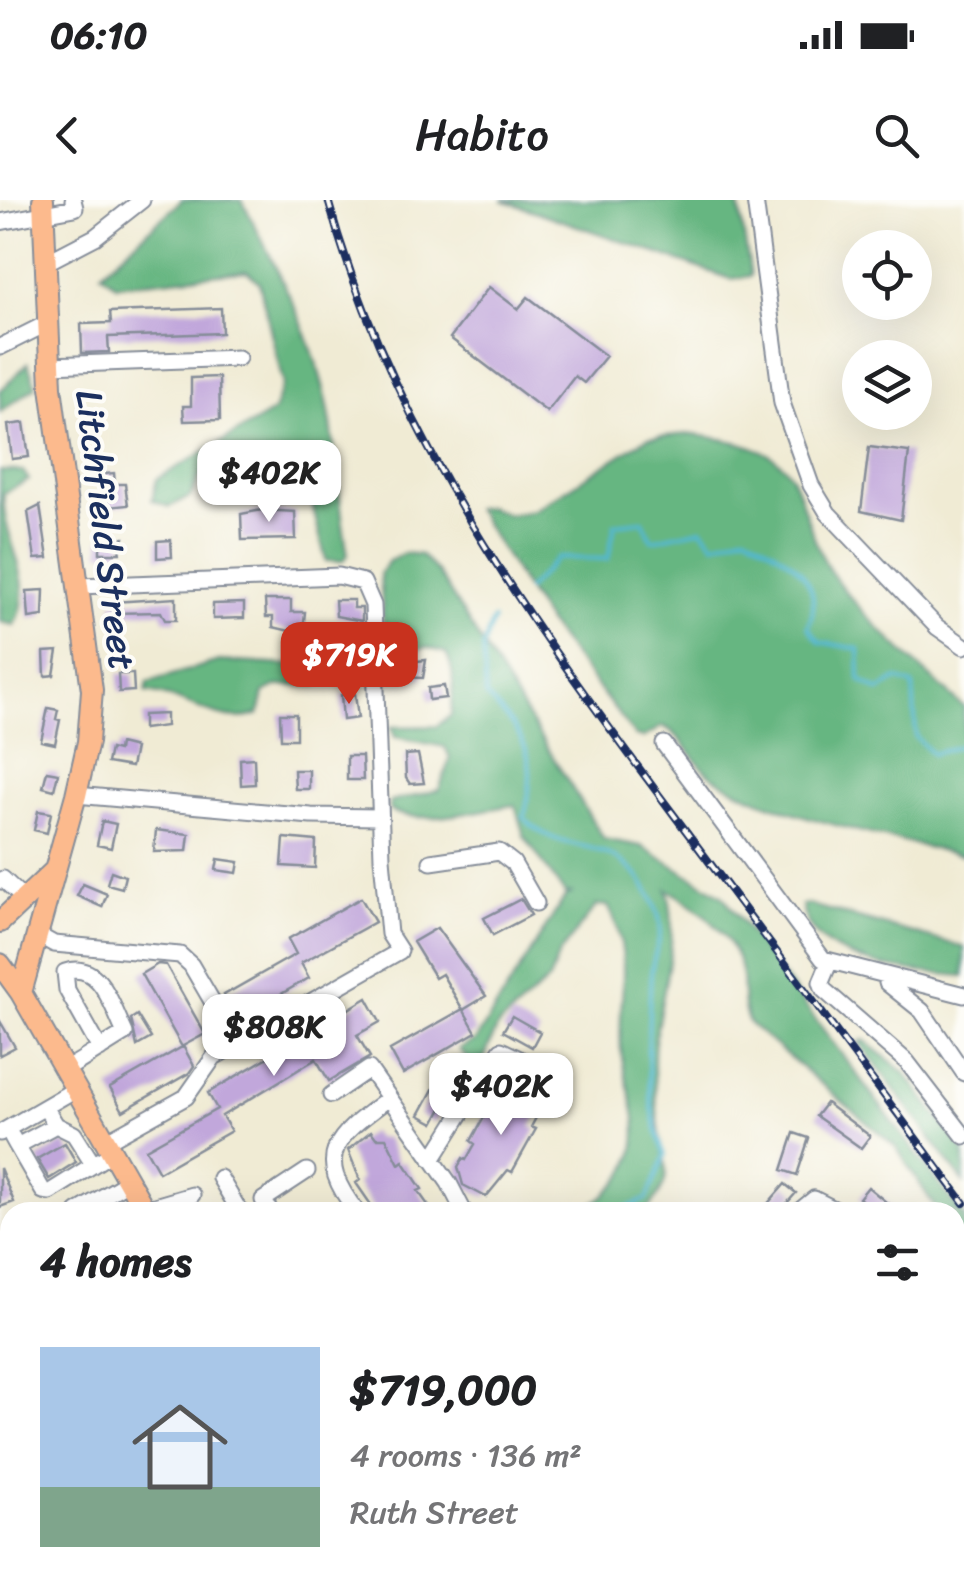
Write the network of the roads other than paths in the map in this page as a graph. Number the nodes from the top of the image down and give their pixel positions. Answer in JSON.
{"nodes":[{"id":1,"x":73,"y":200,"type":"edge"},
{"id":2,"x":142,"y":200,"type":"edge"},
{"id":3,"x":755,"y":200,"type":"edge"},
{"id":4,"x":43,"y":208,"type":"edge"},
{"id":5,"x":0,"y":222,"type":"edge"},
{"id":6,"x":45,"y":263,"type":"junction"},
{"id":7,"x":48,"y":323,"type":"junction"},
{"id":8,"x":0,"y":346,"type":"edge"},
{"id":9,"x":238,"y":358,"type":"dead end"},
{"id":10,"x":50,"y":365,"type":"junction"},
{"id":11,"x":79,"y":586,"type":"junction"},
{"id":12,"x":964,"y":646,"type":"edge"},
{"id":13,"x":664,"y":744,"type":"dead end"},
{"id":14,"x":76,"y":795,"type":"junction"},
{"id":15,"x":379,"y":817,"type":"junction"},
{"id":16,"x":431,"y":862,"type":"dead end"},
{"id":17,"x":57,"y":866,"type":"junction"},
{"id":18,"x":0,"y":881,"type":"edge"},
{"id":19,"x":26,"y":901,"type":"junction"},
{"id":20,"x":536,"y":903,"type":"dead end"},
{"id":21,"x":0,"y":922,"type":"edge"},
{"id":22,"x":36,"y":934,"type":"junction"},
{"id":23,"x":829,"y":963,"type":"junction"},
{"id":24,"x":0,"y":964,"type":"edge"},
{"id":25,"x":876,"y":975,"type":"junction"},
{"id":26,"x":0,"y":988,"type":"edge"},
{"id":27,"x":964,"y":996,"type":"edge"},
{"id":28,"x":25,"y":999,"type":"junction"},
{"id":29,"x":964,"y":1037,"type":"edge"},
{"id":30,"x":236,"y":1044,"type":"junction"},
{"id":31,"x":947,"y":1047,"type":"junction"},
{"id":32,"x":100,"y":1048,"type":"junction"},
{"id":33,"x":66,"y":1070,"type":"junction"},
{"id":34,"x":543,"y":1070,"type":"dead end"},
{"id":35,"x":964,"y":1073,"type":"edge"},
{"id":36,"x":76,"y":1090,"type":"junction"},
{"id":37,"x":331,"y":1094,"type":"dead end"},
{"id":38,"x":389,"y":1098,"type":"junction"},
{"id":39,"x":45,"y":1107,"type":"junction"},
{"id":40,"x":56,"y":1125,"type":"junction"},
{"id":41,"x":3,"y":1131,"type":"edge"},
{"id":42,"x":964,"y":1136,"type":"edge"},
{"id":43,"x":18,"y":1146,"type":"junction"},
{"id":44,"x":103,"y":1153,"type":"junction"},
{"id":45,"x":432,"y":1160,"type":"junction"},
{"id":46,"x":307,"y":1171,"type":"dead end"},
{"id":47,"x":220,"y":1178,"type":"dead end"},
{"id":48,"x":128,"y":1182,"type":"junction"},
{"id":49,"x":192,"y":1195,"type":"dead end"},
{"id":50,"x":94,"y":1202,"type":"edge"},
{"id":51,"x":139,"y":1202,"type":"edge"},
{"id":52,"x":171,"y":1202,"type":"edge"},
{"id":53,"x":234,"y":1202,"type":"edge"},
{"id":54,"x":264,"y":1202,"type":"edge"},
{"id":55,"x":348,"y":1202,"type":"edge"},
{"id":56,"x":458,"y":1202,"type":"edge"}],
"edges":[{"from":1,"to":4,"type":"street"},
{"from":2,"to":6,"type":"street"},
{"from":3,"to":12,"type":"street"},
{"from":4,"to":5,"type":"street"},
{"from":4,"to":6,"type":"main road","name":"Litchfield Street"},
{"from":6,"to":7,"type":"main road","name":"Litchfield Street"},
{"from":7,"to":8,"type":"street"},
{"from":7,"to":10,"type":"main road","name":"Litchfield Street"},
{"from":9,"to":10,"type":"street"},
{"from":10,"to":11,"type":"main road","name":"Litchfield Street"},
{"from":11,"to":14,"type":"main road","name":"Litchfield Street"},
{"from":11,"to":15,"type":"street"},
{"from":13,"to":23,"type":"street"},
{"from":14,"to":15,"type":"street"},
{"from":14,"to":17,"type":"main road","name":"Litchfield Street"},
{"from":15,"to":30,"type":"street"},
{"from":16,"to":20,"type":"street"},
{"from":17,"to":19,"type":"main road","name":"Litchfield Street"},
{"from":17,"to":22,"type":"main road","name":"Litchfield Street"},
{"from":18,"to":19,"type":"street"},
{"from":19,"to":21,"type":"main road","name":"Litchfield Street"},
{"from":22,"to":28,"type":"main road","name":"Litchfield Street"},
{"from":22,"to":30,"type":"street"},
{"from":23,"to":25,"type":"street"},
{"from":23,"to":42,"type":"street"},
{"from":24,"to":28,"type":"main road"},
{"from":25,"to":27,"type":"street"},
{"from":25,"to":31,"type":"street"},
{"from":26,"to":28,"type":"main road"},
{"from":28,"to":33,"type":"main road"},
{"from":29,"to":31,"type":"street"},
{"from":30,"to":44,"type":"street"},
{"from":31,"to":35,"type":"street"},
{"from":32,"to":32,"type":"street"},
{"from":32,"to":33,"type":"street"},
{"from":33,"to":36,"type":"main road"},
{"from":34,"to":45,"type":"street"},
{"from":36,"to":39,"type":"street"},
{"from":36,"to":44,"type":"main road"},
{"from":37,"to":38,"type":"street"},
{"from":38,"to":45,"type":"street"},
{"from":38,"to":55,"type":"street"},
{"from":39,"to":40,"type":"street"},
{"from":39,"to":41,"type":"street"},
{"from":40,"to":43,"type":"street"},
{"from":40,"to":44,"type":"street"},
{"from":41,"to":43,"type":"street"},
{"from":43,"to":44,"type":"street"},
{"from":44,"to":48,"type":"main road"},
{"from":45,"to":56,"type":"street"},
{"from":46,"to":54,"type":"street"},
{"from":47,"to":53,"type":"street"},
{"from":48,"to":50,"type":"street"},
{"from":48,"to":51,"type":"main road"},
{"from":49,"to":52,"type":"street"}]}
